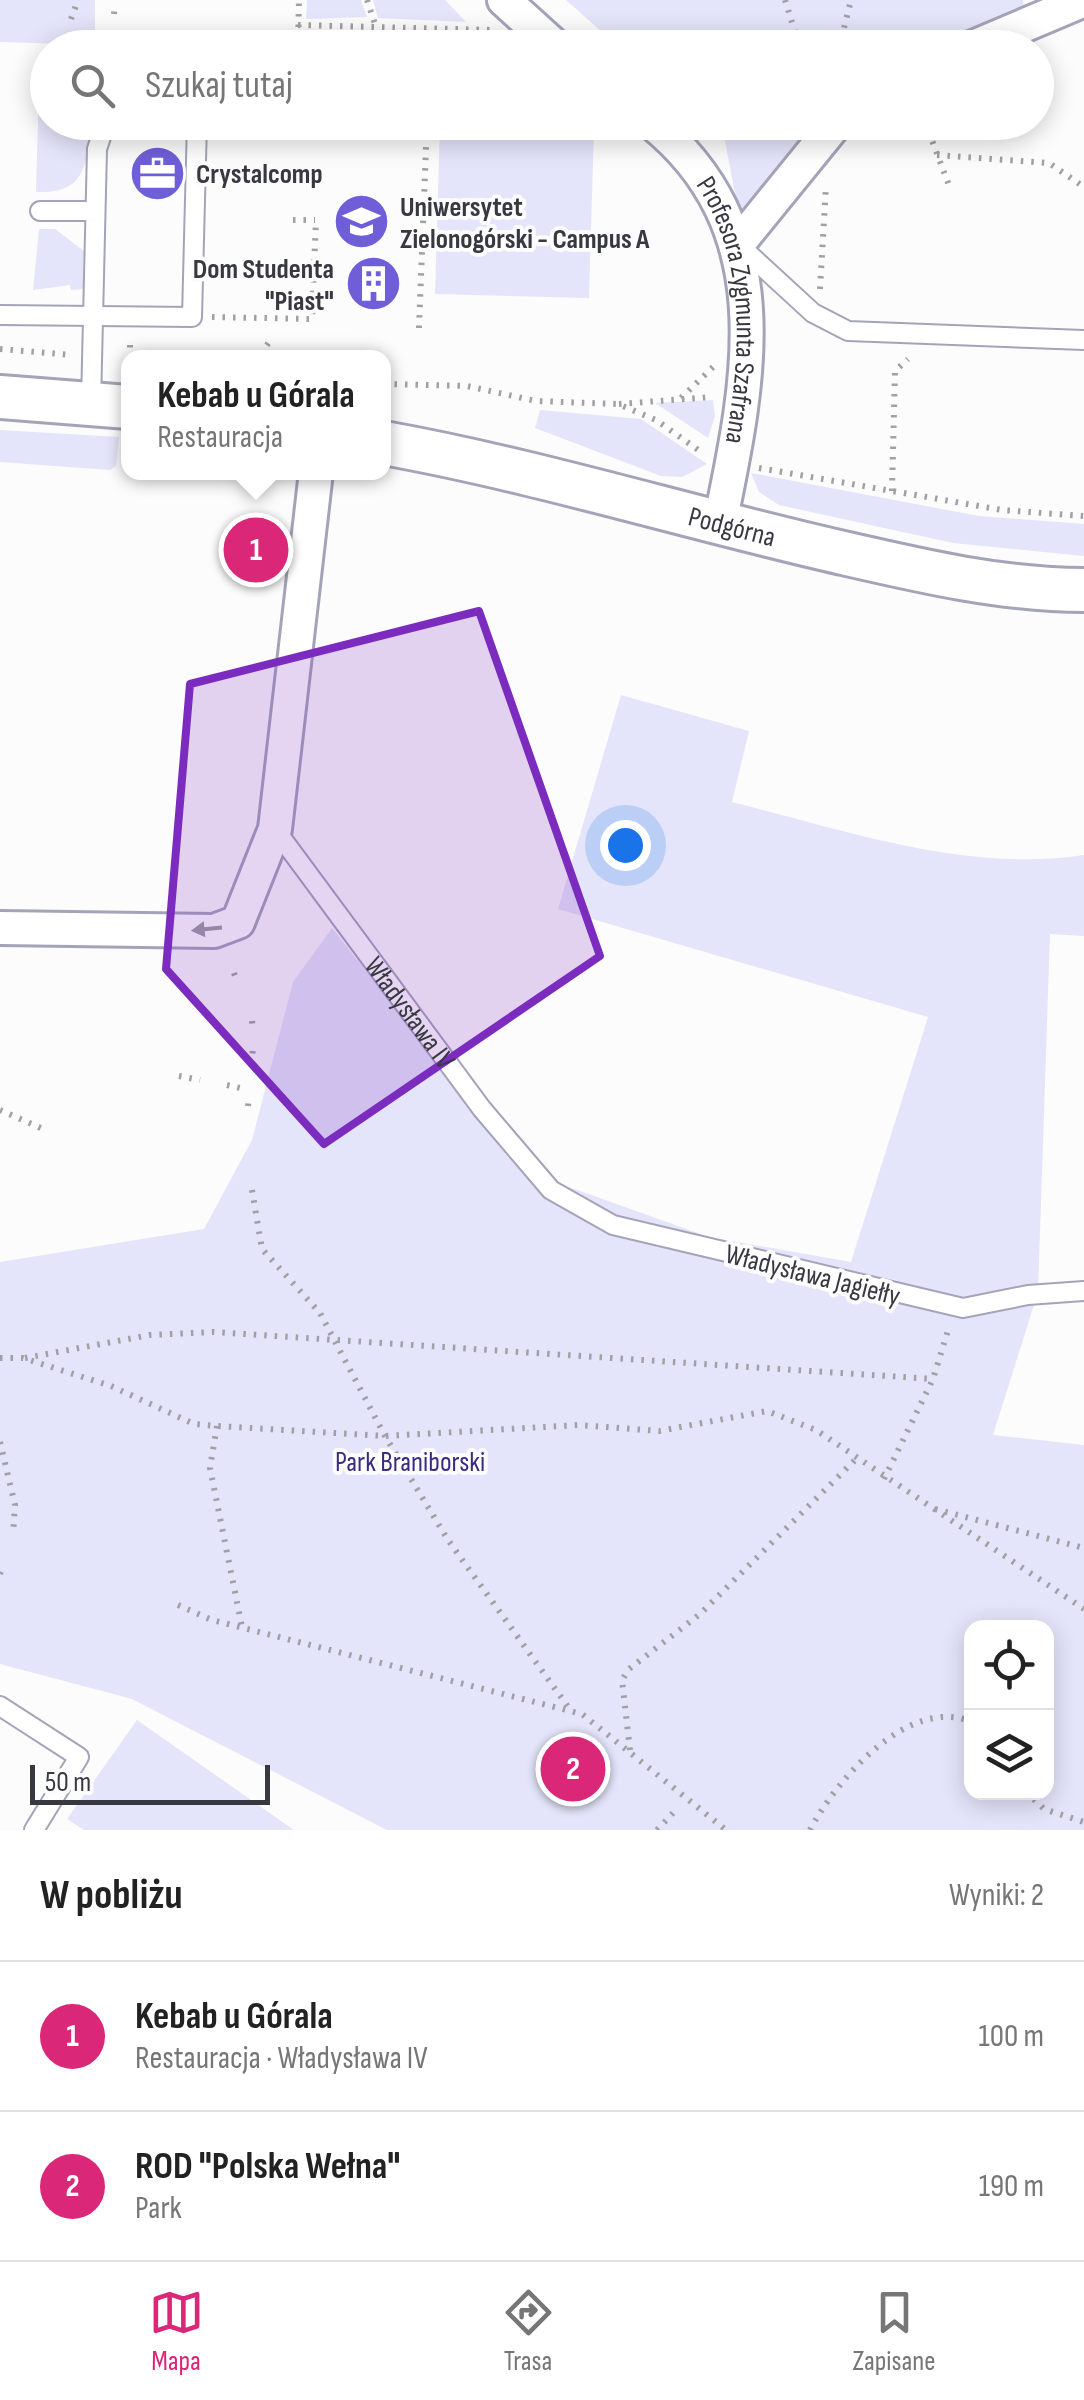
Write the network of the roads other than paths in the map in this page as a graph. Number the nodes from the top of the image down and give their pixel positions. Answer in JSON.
{"nodes":[{"id":1,"x":1084,"y":0,"type":"edge"},
{"id":2,"x":502,"y":15,"type":"edge"},
{"id":3,"x":527,"y":30,"type":"edge"},
{"id":4,"x":1013,"y":30,"type":"edge"},
{"id":5,"x":100,"y":140,"type":"edge"},
{"id":6,"x":196,"y":140,"type":"edge"},
{"id":7,"x":671,"y":140,"type":"edge"},
{"id":8,"x":823,"y":140,"type":"edge"},
{"id":9,"x":40,"y":210,"type":"dead end"},
{"id":10,"x":95,"y":211,"type":"junction"},
{"id":11,"x":738,"y":244,"type":"junction"},
{"id":12,"x":0,"y":315,"type":"edge"},
{"id":13,"x":93,"y":316,"type":"junction"},
{"id":14,"x":1084,"y":340,"type":"edge"},
{"id":15,"x":0,"y":397,"type":"edge"},
{"id":16,"x":110,"y":406,"type":"edge"},
{"id":17,"x":391,"y":444,"type":"edge"},
{"id":18,"x":315,"y":480,"type":"edge"},
{"id":19,"x":720,"y":523,"type":"junction"},
{"id":20,"x":1084,"y":590,"type":"edge"},
{"id":21,"x":275,"y":829,"type":"junction"},
{"id":22,"x":0,"y":928,"type":"edge"},
{"id":23,"x":552,"y":1190,"type":"joint"},
{"id":24,"x":1084,"y":1291,"type":"edge"},
{"id":25,"x":0,"y":1706,"type":"edge"},
{"id":26,"x":34,"y":1830,"type":"edge"}],
"edges":[{"from":1,"to":4,"type":"street"},
{"from":2,"to":3,"type":"street"},
{"from":5,"to":10,"type":"lane"},
{"from":6,"to":13,"type":"lane"},
{"from":7,"to":11,"type":"street","name":"Profesora Zygmunta Szafrana"},
{"from":8,"to":11,"type":"street"},
{"from":9,"to":10,"type":"lane"},
{"from":10,"to":13,"type":"lane"},
{"from":11,"to":14,"type":"lane"},
{"from":11,"to":19,"type":"street","name":"Profesora Zygmunta Szafrana"},
{"from":12,"to":13,"type":"lane"},
{"from":13,"to":16,"type":"lane"},
{"from":15,"to":16,"type":"street"},
{"from":17,"to":19,"type":"street","name":"Podgórna"},
{"from":18,"to":21,"type":"street"},
{"from":19,"to":20,"type":"street","name":"Podgórna"},
{"from":21,"to":22,"type":"street","one_way":true},
{"from":21,"to":23,"type":"lane","name":"Władysława IV"},
{"from":23,"to":24,"type":"lane","name":"Władysława Jagiełły"},
{"from":25,"to":26,"type":"lane"}]}
